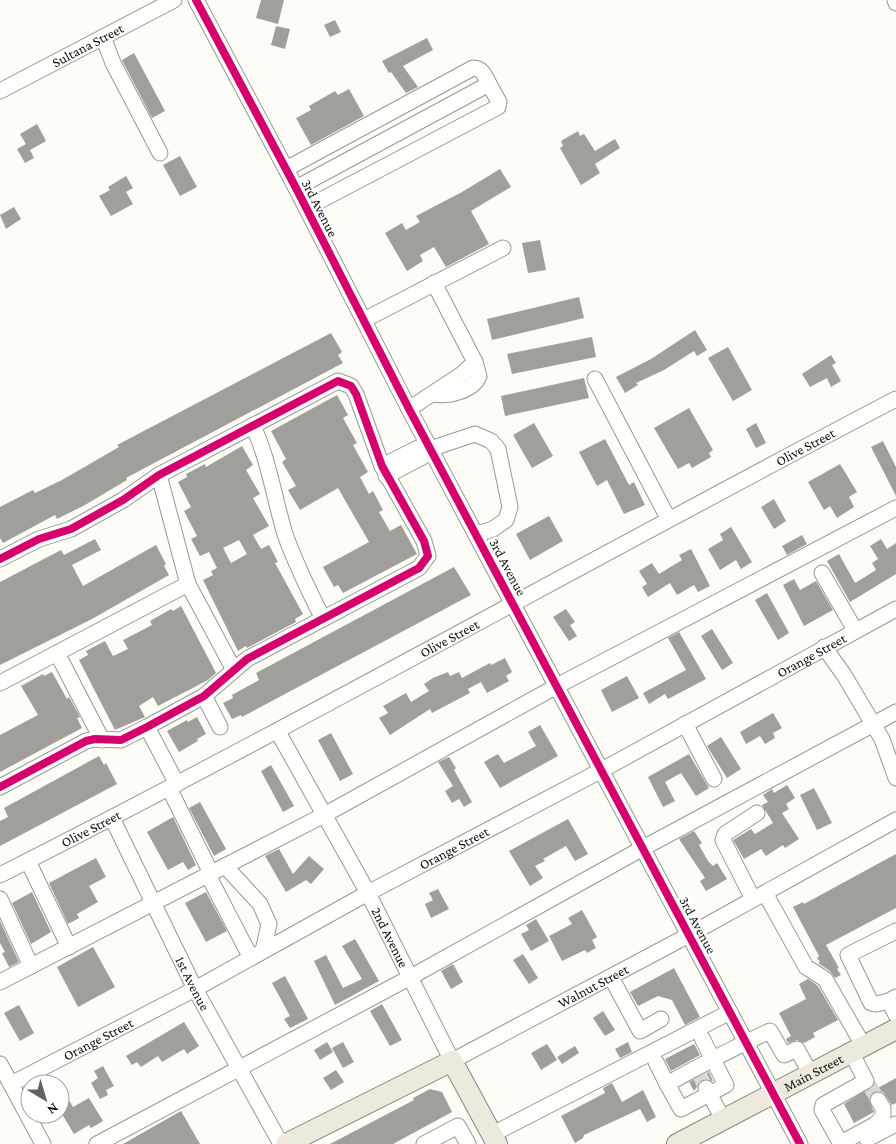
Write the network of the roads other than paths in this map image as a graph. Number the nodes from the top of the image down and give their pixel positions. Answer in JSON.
{"nodes":[{"id":1,"x":174,"y":0,"type":"edge"},
{"id":2,"x":196,"y":0,"type":"edge"},
{"id":3,"x":103,"y":37,"type":"junction"},
{"id":4,"x":489,"y":84,"type":"junction"},
{"id":5,"x":439,"y":87,"type":"junction"},
{"id":6,"x":0,"y":91,"type":"edge"},
{"id":7,"x":450,"y":106,"type":"junction"},
{"id":8,"x":389,"y":114,"type":"junction"},
{"id":9,"x":460,"y":127,"type":"junction"},
{"id":10,"x":399,"y":132,"type":"junction"},
{"id":11,"x":160,"y":153,"type":"dead end"},
{"id":12,"x":409,"y":154,"type":"junction"},
{"id":13,"x":286,"y":169,"type":"junction"},
{"id":14,"x":296,"y":188,"type":"junction"},
{"id":15,"x":306,"y":208,"type":"junction"},
{"id":16,"x":503,"y":248,"type":"dead end"},
{"id":17,"x":434,"y":283,"type":"junction"},
{"id":18,"x":364,"y":320,"type":"junction"},
{"id":19,"x":595,"y":379,"type":"dead end"},
{"id":20,"x":896,"y":399,"type":"edge"},
{"id":21,"x":409,"y":409,"type":"junction"},
{"id":22,"x":253,"y":426,"type":"junction"},
{"id":23,"x":430,"y":448,"type":"junction"},
{"id":24,"x":384,"y":471,"type":"junction"},
{"id":25,"x":159,"y":475,"type":"junction"},
{"id":26,"x":896,"y":508,"type":"edge"},
{"id":27,"x":668,"y":518,"type":"junction"},
{"id":28,"x":477,"y":534,"type":"junction"},
{"id":29,"x":0,"y":559,"type":"edge"},
{"id":30,"x":822,"y":573,"type":"dead end"},
{"id":31,"x":188,"y":584,"type":"junction"},
{"id":32,"x":513,"y":603,"type":"junction"},
{"id":33,"x":896,"y":609,"type":"edge"},
{"id":34,"x":323,"y":619,"type":"junction"},
{"id":35,"x":855,"y":630,"type":"junction"},
{"id":36,"x":824,"y":647,"type":"junction"},
{"id":37,"x":57,"y":653,"type":"junction"},
{"id":38,"x":234,"y":670,"type":"junction"},
{"id":39,"x":0,"y":683,"type":"edge"},
{"id":40,"x":557,"y":686,"type":"junction"},
{"id":41,"x":204,"y":696,"type":"junction"},
{"id":42,"x":896,"y":712,"type":"edge"},
{"id":43,"x":686,"y":724,"type":"junction"},
{"id":44,"x":872,"y":724,"type":"junction"},
{"id":45,"x":146,"y":727,"type":"junction"},
{"id":46,"x":220,"y":727,"type":"dead end"},
{"id":47,"x":278,"y":732,"type":"junction"},
{"id":48,"x":102,"y":740,"type":"junction"},
{"id":49,"x":602,"y":770,"type":"junction"},
{"id":50,"x":896,"y":778,"type":"edge"},
{"id":51,"x":714,"y":779,"type":"dead end"},
{"id":52,"x":173,"y":786,"type":"junction"},
{"id":53,"x":0,"y":787,"type":"edge"},
{"id":54,"x":757,"y":813,"type":"dead end"},
{"id":55,"x":326,"y":814,"type":"junction"},
{"id":56,"x":112,"y":818,"type":"junction"},
{"id":57,"x":896,"y":820,"type":"edge"},
{"id":58,"x":643,"y":848,"type":"junction"},
{"id":59,"x":28,"y":861,"type":"junction"},
{"id":60,"x":224,"y":866,"type":"junction"},
{"id":61,"x":209,"y":874,"type":"junction"},
{"id":62,"x":0,"y":875,"type":"edge"},
{"id":63,"x":368,"y":893,"type":"junction"},
{"id":64,"x":759,"y":896,"type":"junction"},
{"id":65,"x":0,"y":899,"type":"edge"},
{"id":66,"x":154,"y":904,"type":"junction"},
{"id":67,"x":896,"y":931,"type":"edge"},
{"id":68,"x":689,"y":935,"type":"junction"},
{"id":69,"x":69,"y":946,"type":"junction"},
{"id":70,"x":257,"y":955,"type":"junction"},
{"id":71,"x":31,"y":966,"type":"junction"},
{"id":72,"x":611,"y":977,"type":"junction"},
{"id":73,"x":409,"y":978,"type":"junction"},
{"id":74,"x":0,"y":982,"type":"edge"},
{"id":75,"x":195,"y":989,"type":"junction"},
{"id":76,"x":892,"y":999,"type":"edge"},
{"id":77,"x":730,"y":1012,"type":"junction"},
{"id":78,"x":896,"y":1015,"type":"edge"},
{"id":79,"x":662,"y":1019,"type":"dead end"},
{"id":80,"x":896,"y":1028,"type":"edge"},
{"id":81,"x":702,"y":1038,"type":"dead end"},
{"id":82,"x":746,"y":1042,"type":"junction"},
{"id":83,"x":857,"y":1049,"type":"junction"},
{"id":84,"x":713,"y":1059,"type":"junction"},
{"id":85,"x":452,"y":1061,"type":"junction"},
{"id":86,"x":656,"y":1062,"type":"dead end"},
{"id":87,"x":0,"y":1064,"type":"edge"},
{"id":88,"x":239,"y":1068,"type":"junction"},
{"id":89,"x":810,"y":1073,"type":"junction"},
{"id":90,"x":703,"y":1082,"type":"junction"},
{"id":91,"x":11,"y":1084,"type":"junction"},
{"id":92,"x":667,"y":1084,"type":"junction"},
{"id":93,"x":773,"y":1092,"type":"junction"},
{"id":94,"x":878,"y":1100,"type":"tunnel mouth"},
{"id":95,"x":723,"y":1119,"type":"junction"},
{"id":96,"x":896,"y":1124,"type":"edge"},
{"id":97,"x":704,"y":1138,"type":"edge"},
{"id":98,"x":493,"y":1141,"type":"edge"},
{"id":99,"x":841,"y":1143,"type":"edge"},
{"id":100,"x":43,"y":1144,"type":"edge"},
{"id":101,"x":97,"y":1144,"type":"edge"},
{"id":102,"x":281,"y":1144,"type":"edge"},
{"id":103,"x":286,"y":1144,"type":"edge"},
{"id":104,"x":424,"y":1144,"type":"edge"},
{"id":105,"x":468,"y":1144,"type":"edge"},
{"id":106,"x":677,"y":1144,"type":"edge"},
{"id":107,"x":800,"y":1144,"type":"edge"},
{"id":108,"x":857,"y":1144,"type":"edge"}],
"edges":[{"from":1,"to":3,"type":"street","name":"Sultana Street"},
{"from":2,"to":13,"type":"street","name":"3rd Avenue"},
{"from":3,"to":6,"type":"street","name":"Sultana Street"},
{"from":3,"to":11,"type":"street"},
{"from":4,"to":5,"type":"street"},
{"from":4,"to":7,"type":"street"},
{"from":4,"to":9,"type":"street"},
{"from":5,"to":7,"type":"street"},
{"from":5,"to":8,"type":"street"},
{"from":7,"to":9,"type":"street"},
{"from":7,"to":10,"type":"street"},
{"from":8,"to":10,"type":"street"},
{"from":8,"to":13,"type":"street"},
{"from":9,"to":12,"type":"street"},
{"from":10,"to":12,"type":"street"},
{"from":10,"to":14,"type":"street"},
{"from":12,"to":15,"type":"street"},
{"from":13,"to":14,"type":"street","name":"3rd Avenue"},
{"from":14,"to":15,"type":"street","name":"3rd Avenue"},
{"from":15,"to":18,"type":"street","name":"3rd Avenue"},
{"from":16,"to":17,"type":"street"},
{"from":17,"to":18,"type":"street"},
{"from":17,"to":21,"type":"street"},
{"from":18,"to":21,"type":"street","name":"3rd Avenue"},
{"from":19,"to":27,"type":"street"},
{"from":20,"to":27,"type":"street","name":"Olive Street"},
{"from":21,"to":23,"type":"street","name":"3rd Avenue"},
{"from":22,"to":24,"type":"street"},
{"from":22,"to":25,"type":"street"},
{"from":22,"to":34,"type":"street"},
{"from":23,"to":24,"type":"street"},
{"from":23,"to":28,"type":"street","name":"3rd Avenue"},
{"from":23,"to":28,"type":"street"},
{"from":24,"to":34,"type":"street"},
{"from":25,"to":29,"type":"street"},
{"from":25,"to":31,"type":"street"},
{"from":26,"to":40,"type":"street"},
{"from":27,"to":32,"type":"street","name":"Olive Street"},
{"from":28,"to":32,"type":"street","name":"3rd Avenue"},
{"from":30,"to":35,"type":"street"},
{"from":31,"to":37,"type":"street"},
{"from":31,"to":38,"type":"street"},
{"from":32,"to":40,"type":"street","name":"3rd Avenue"},
{"from":32,"to":47,"type":"street","name":"Olive Street"},
{"from":33,"to":35,"type":"street","name":"Orange Street"},
{"from":34,"to":38,"type":"street"},
{"from":35,"to":36,"type":"street","name":"Orange Street"},
{"from":36,"to":43,"type":"street","name":"Orange Street"},
{"from":36,"to":44,"type":"street"},
{"from":37,"to":39,"type":"street"},
{"from":37,"to":48,"type":"street"},
{"from":38,"to":41,"type":"street"},
{"from":40,"to":49,"type":"street","name":"3rd Avenue"},
{"from":40,"to":55,"type":"street"},
{"from":41,"to":45,"type":"street"},
{"from":41,"to":46,"type":"street"},
{"from":42,"to":44,"type":"street"},
{"from":43,"to":49,"type":"street","name":"Orange Street"},
{"from":43,"to":51,"type":"street"},
{"from":44,"to":50,"type":"street"},
{"from":44,"to":58,"type":"street"},
{"from":45,"to":48,"type":"street"},
{"from":45,"to":52,"type":"street"},
{"from":47,"to":52,"type":"street","name":"Olive Street"},
{"from":47,"to":55,"type":"street","name":"2nd Avenue"},
{"from":48,"to":53,"type":"street"},
{"from":49,"to":58,"type":"street","name":"3rd Avenue"},
{"from":49,"to":63,"type":"street","name":"Orange Street"},
{"from":52,"to":56,"type":"street","name":"Olive Street"},
{"from":52,"to":61,"type":"street"},
{"from":54,"to":64,"type":"street"},
{"from":55,"to":60,"type":"street"},
{"from":55,"to":63,"type":"street","name":"2nd Avenue"},
{"from":56,"to":59,"type":"street","name":"Olive Street"},
{"from":56,"to":66,"type":"street","name":"1st Avenue"},
{"from":57,"to":64,"type":"street","name":"Walnut Street"},
{"from":58,"to":68,"type":"street","name":"3rd Avenue"},
{"from":58,"to":73,"type":"street"},
{"from":59,"to":62,"type":"street","name":"Olive Street"},
{"from":59,"to":69,"type":"street"},
{"from":60,"to":61,"type":"street"},
{"from":60,"to":70,"type":"street"},
{"from":61,"to":66,"type":"street"},
{"from":61,"to":70,"type":"street"},
{"from":63,"to":70,"type":"street","name":"Orange Street"},
{"from":63,"to":73,"type":"street","name":"2nd Avenue"},
{"from":64,"to":68,"type":"street","name":"Walnut Street"},
{"from":64,"to":83,"type":"street"},
{"from":65,"to":71,"type":"street"},
{"from":66,"to":69,"type":"street"},
{"from":66,"to":75,"type":"street","name":"1st Avenue"},
{"from":67,"to":76,"type":"street"},
{"from":68,"to":72,"type":"street","name":"Walnut Street"},
{"from":68,"to":77,"type":"street","name":"3rd Avenue"},
{"from":69,"to":71,"type":"street"},
{"from":70,"to":75,"type":"street","name":"Orange Street"},
{"from":71,"to":74,"type":"street"},
{"from":72,"to":79,"type":"street"},
{"from":72,"to":85,"type":"street","name":"Walnut Street"},
{"from":73,"to":85,"type":"street","name":"2nd Avenue"},
{"from":73,"to":88,"type":"street"},
{"from":75,"to":88,"type":"street","name":"1st Avenue"},
{"from":75,"to":91,"type":"street","name":"Orange Street"},
{"from":76,"to":78,"type":"street"},
{"from":77,"to":82,"type":"street","name":"3rd Avenue"},
{"from":77,"to":98,"type":"street"},
{"from":80,"to":83,"type":"main road","name":"Main Street"},
{"from":81,"to":84,"type":"street"},
{"from":82,"to":84,"type":"street"},
{"from":82,"to":89,"type":"street"},
{"from":82,"to":93,"type":"street","name":"3rd Avenue"},
{"from":83,"to":89,"type":"main road","name":"Main Street"},
{"from":83,"to":99,"type":"street"},
{"from":84,"to":90,"type":"street"},
{"from":84,"to":90,"type":"street"},
{"from":85,"to":98,"type":"main road","name":"2nd Avenue"},
{"from":85,"to":103,"type":"main road","name":"Walnut Street"},
{"from":86,"to":92,"type":"street"},
{"from":87,"to":91,"type":"street"},
{"from":88,"to":101,"type":"street"},
{"from":88,"to":102,"type":"street","name":"1st Avenue"},
{"from":89,"to":93,"type":"main road","name":"Main Street"},
{"from":90,"to":92,"type":"street"},
{"from":90,"to":92,"type":"street"},
{"from":90,"to":95,"type":"street"},
{"from":91,"to":100,"type":"street"},
{"from":93,"to":95,"type":"main road","name":"Main Street"},
{"from":93,"to":107,"type":"street","name":"3rd Avenue"},
{"from":94,"to":99,"type":"street"},
{"from":95,"to":97,"type":"main road","name":"Main Street"},
{"from":96,"to":108,"type":"street"},
{"from":97,"to":106,"type":"main road","name":"Main Street"},
{"from":104,"to":105,"type":"street"}]}
